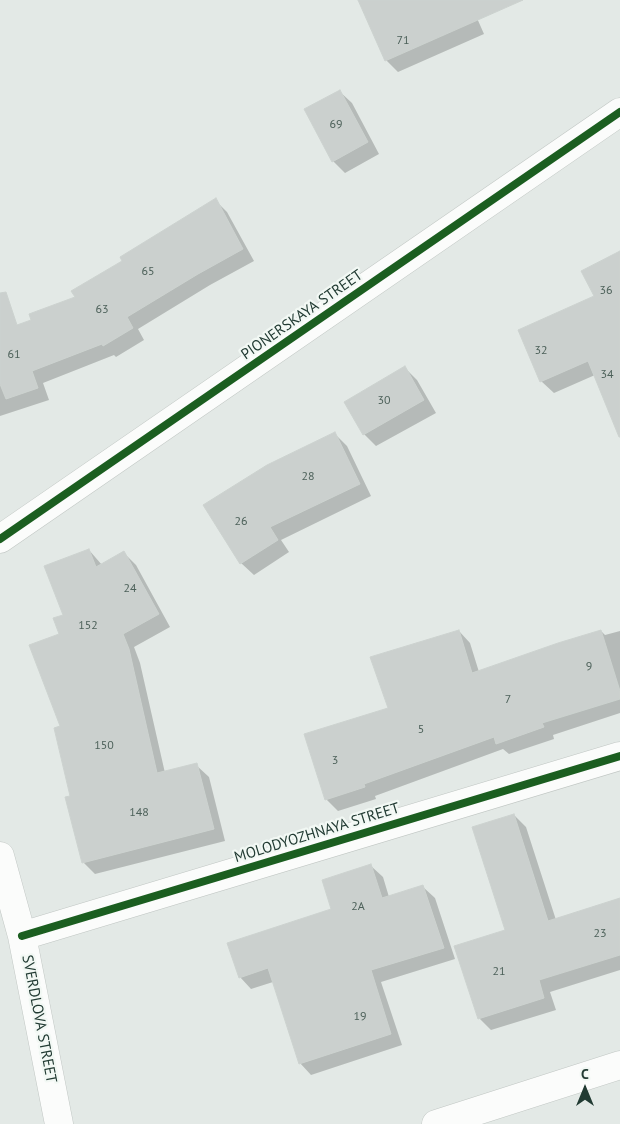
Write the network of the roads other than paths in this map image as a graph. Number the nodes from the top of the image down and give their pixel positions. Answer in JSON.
{"nodes":[{"id":1,"x":620,"y":112,"type":"edge"},
{"id":2,"x":0,"y":539,"type":"edge"},
{"id":3,"x":620,"y":756,"type":"edge"},
{"id":4,"x":0,"y":856,"type":"edge"},
{"id":5,"x":22,"y":936,"type":"junction"},
{"id":6,"x":620,"y":1065,"type":"edge"},
{"id":7,"x":59,"y":1124,"type":"edge"},
{"id":8,"x":436,"y":1124,"type":"edge"}],
"edges":[{"from":1,"to":2,"type":"street","name":"PIONERSKAYA STREET"},
{"from":3,"to":5,"type":"street","name":"MOLODYOZHNAYA STREET"},
{"from":4,"to":5,"type":"street","name":"SVERDLOVA STREET"},
{"from":5,"to":7,"type":"street","name":"SVERDLOVA STREET"},
{"from":6,"to":8,"type":"street"}]}
